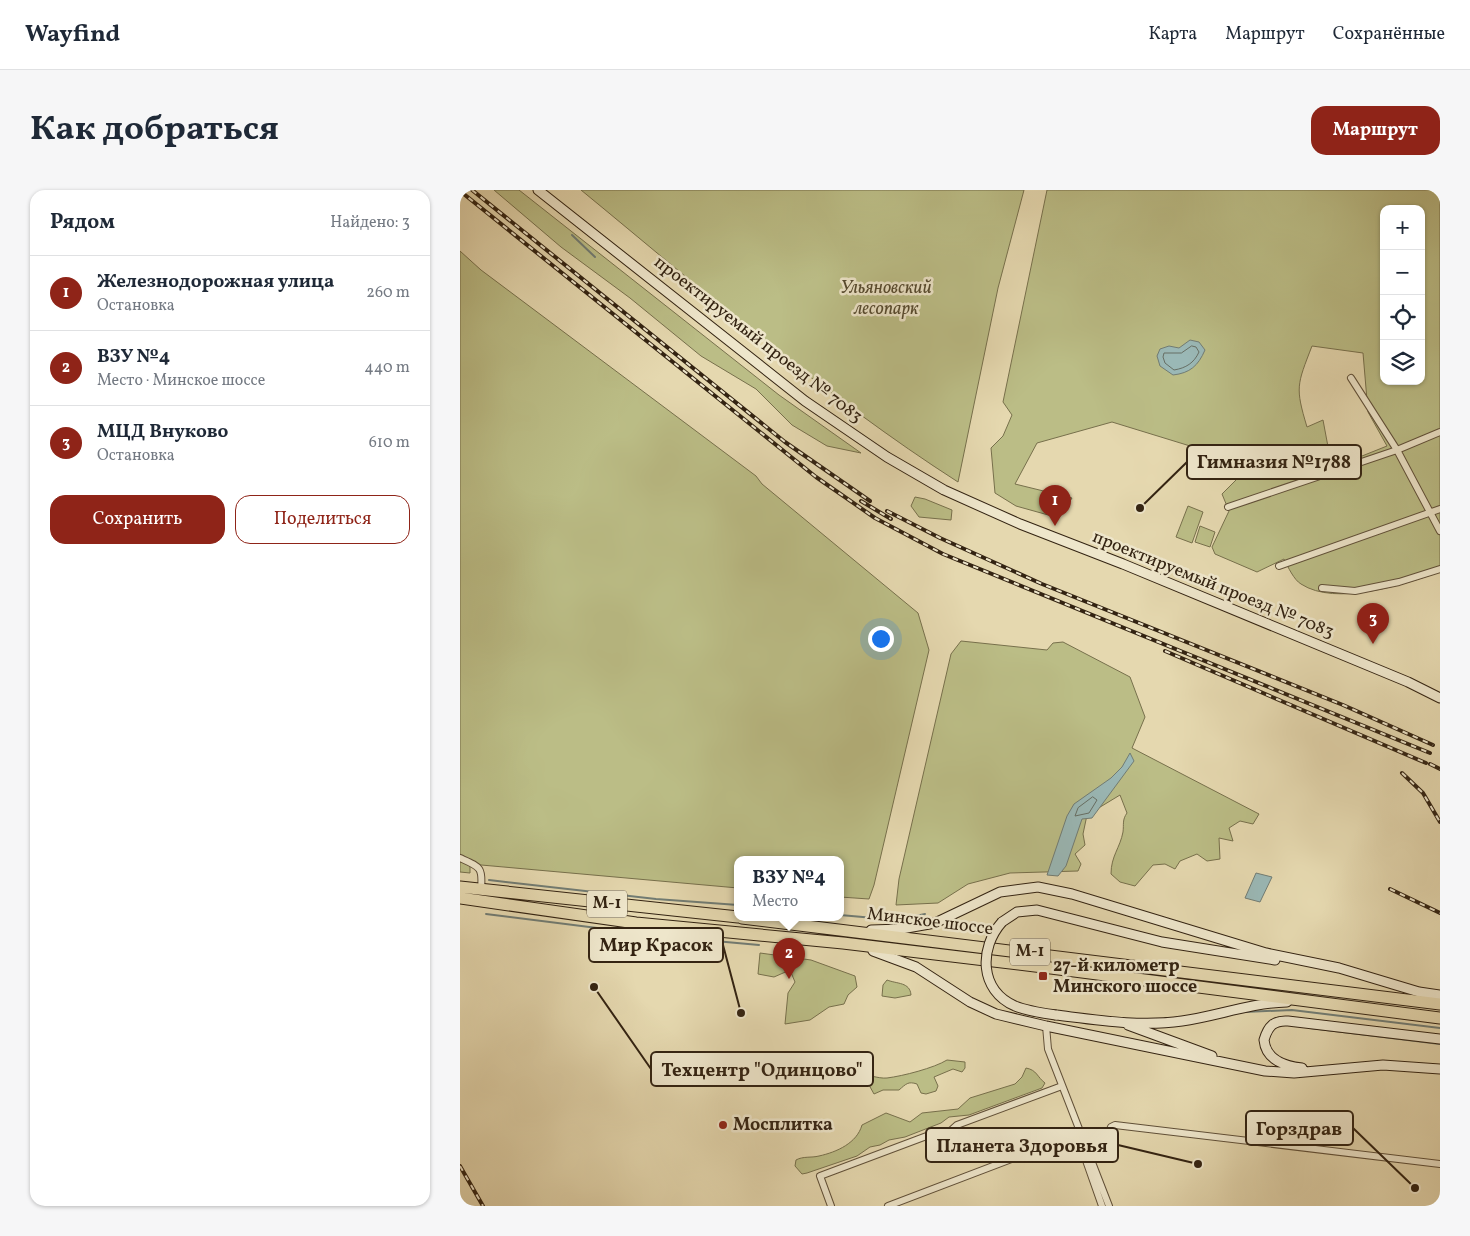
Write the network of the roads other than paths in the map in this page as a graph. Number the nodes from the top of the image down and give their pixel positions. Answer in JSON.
{"nodes":[{"id":1,"x":538,"y":190,"type":"edge"},
{"id":2,"x":1351,"y":378,"type":"dead end"},
{"id":3,"x":1440,"y":432,"type":"edge"},
{"id":4,"x":1396,"y":450,"type":"junction"},
{"id":5,"x":1228,"y":507,"type":"dead end"},
{"id":6,"x":1440,"y":510,"type":"edge"},
{"id":7,"x":1431,"y":514,"type":"junction"},
{"id":8,"x":1440,"y":531,"type":"edge"},
{"id":9,"x":1279,"y":566,"type":"dead end"},
{"id":10,"x":1440,"y":569,"type":"edge"},
{"id":11,"x":1322,"y":588,"type":"dead end"},
{"id":12,"x":1412,"y":684,"type":"junction"},
{"id":13,"x":1440,"y":693,"type":"edge"},
{"id":14,"x":1440,"y":698,"type":"edge"},
{"id":15,"x":460,"y":858,"type":"edge"},
{"id":16,"x":460,"y":887,"type":"edge"},
{"id":17,"x":481,"y":890,"type":"junction"},
{"id":18,"x":460,"y":898,"type":"edge"},
{"id":19,"x":734,"y":917,"type":"edge"},
{"id":20,"x":771,"y":921,"type":"edge"},
{"id":21,"x":858,"y":930,"type":"junction"},
{"id":22,"x":844,"y":943,"type":"junction"},
{"id":23,"x":1303,"y":962,"type":"junction"},
{"id":24,"x":1349,"y":971,"type":"junction"},
{"id":25,"x":1440,"y":995,"type":"edge"},
{"id":26,"x":1325,"y":1003,"type":"junction"},
{"id":27,"x":1440,"y":1003,"type":"edge"},
{"id":28,"x":1440,"y":1018,"type":"edge"},
{"id":29,"x":1113,"y":1022,"type":"junction"},
{"id":30,"x":1046,"y":1026,"type":"junction"},
{"id":31,"x":1440,"y":1039,"type":"edge"},
{"id":32,"x":1246,"y":1068,"type":"junction"},
{"id":33,"x":1440,"y":1069,"type":"edge"},
{"id":34,"x":1322,"y":1071,"type":"junction"},
{"id":35,"x":1062,"y":1086,"type":"junction"},
{"id":36,"x":1080,"y":1133,"type":"junction"},
{"id":37,"x":1440,"y":1164,"type":"edge"},
{"id":38,"x":831,"y":1206,"type":"edge"},
{"id":39,"x":888,"y":1206,"type":"edge"},
{"id":40,"x":1102,"y":1206,"type":"edge"},
{"id":41,"x":1109,"y":1206,"type":"edge"}],
"edges":[{"from":1,"to":12,"type":"main road","name":"проектируемый проезд № 7083"},
{"from":2,"to":4,"type":"street"},
{"from":3,"to":4,"type":"street"},
{"from":4,"to":5,"type":"street"},
{"from":4,"to":7,"type":"street"},
{"from":6,"to":7,"type":"street"},
{"from":7,"to":8,"type":"street"},
{"from":7,"to":9,"type":"street"},
{"from":10,"to":11,"type":"street"},
{"from":12,"to":13,"type":"main road","name":"проектируемый проезд № 7083"},
{"from":12,"to":14,"type":"main road","name":"проектируемый проезд № 7083"},
{"from":15,"to":17,"type":"street"},
{"from":16,"to":17,"type":"highway","number":"М-1"},
{"from":17,"to":19,"type":"highway","number":"М-1"},
{"from":18,"to":22,"type":"highway","name":"Минское шоссе","number":"М-1"},
{"from":20,"to":21,"type":"highway","name":"Минское шоссе","number":"М-1"},
{"from":21,"to":23,"type":"main road"},
{"from":21,"to":27,"type":"highway","name":"Минское шоссе","number":"М-1"},
{"from":22,"to":26,"type":"highway","name":"Минское шоссе","number":"М-1"},
{"from":22,"to":30,"type":"main road"},
{"from":23,"to":24,"type":"main road"},
{"from":23,"to":29,"type":"main road","bridge":true},
{"from":24,"to":25,"type":"main road"},
{"from":24,"to":27,"type":"main road"},
{"from":26,"to":28,"type":"highway","number":"М-1"},
{"from":26,"to":29,"type":"main road"},
{"from":29,"to":32,"type":"main road"},
{"from":30,"to":32,"type":"main road"},
{"from":30,"to":35,"type":"street"},
{"from":31,"to":34,"type":"main road"},
{"from":32,"to":34,"type":"main road"},
{"from":33,"to":34,"type":"main road"},
{"from":35,"to":36,"type":"street"},
{"from":35,"to":38,"type":"street"},
{"from":36,"to":37,"type":"street"},
{"from":36,"to":39,"type":"street"},
{"from":36,"to":40,"type":"street"},
{"from":36,"to":41,"type":"street"}]}
